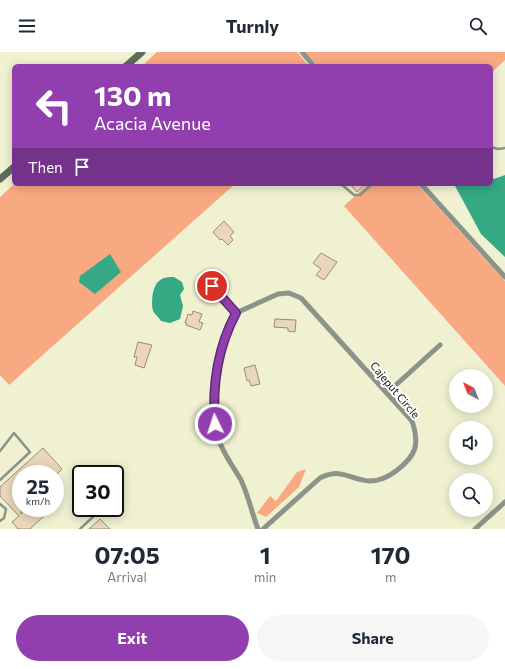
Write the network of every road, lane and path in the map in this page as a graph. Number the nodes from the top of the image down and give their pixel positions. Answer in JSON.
{"nodes":[{"id":1,"x":142,"y":52,"type":"edge"},
{"id":2,"x":302,"y":52,"type":"edge"},
{"id":3,"x":128,"y":64,"type":"edge"},
{"id":4,"x":312,"y":64,"type":"edge"},
{"id":5,"x":493,"y":148,"type":"edge"},
{"id":6,"x":505,"y":148,"type":"edge"},
{"id":7,"x":12,"y":169,"type":"edge"},
{"id":8,"x":0,"y":179,"type":"edge"},
{"id":9,"x":343,"y":186,"type":"edge"},
{"id":10,"x":370,"y":186,"type":"edge"},
{"id":11,"x":423,"y":186,"type":"edge"},
{"id":12,"x":505,"y":277,"type":"edge"},
{"id":13,"x":212,"y":286,"type":"dead end"},
{"id":14,"x":236,"y":313,"type":"junction"},
{"id":15,"x":440,"y":345,"type":"dead end"},
{"id":16,"x":387,"y":393,"type":"junction"},
{"id":17,"x":0,"y":451,"type":"edge"},
{"id":18,"x":0,"y":480,"type":"edge"},
{"id":19,"x":505,"y":502,"type":"edge"},
{"id":20,"x":0,"y":504,"type":"edge"},
{"id":21,"x":93,"y":517,"type":"edge"},
{"id":22,"x":0,"y":521,"type":"edge"},
{"id":23,"x":80,"y":529,"type":"edge"},
{"id":24,"x":258,"y":529,"type":"edge"},
{"id":25,"x":263,"y":529,"type":"edge"},
{"id":26,"x":475,"y":529,"type":"edge"}],
"edges":[{"from":1,"to":3,"type":"main road"},
{"from":2,"to":4,"type":"street"},
{"from":5,"to":6,"type":"lane"},
{"from":7,"to":8,"type":"main road"},
{"from":9,"to":10,"type":"lane"},
{"from":11,"to":12,"type":"street"},
{"from":13,"to":14,"type":"street"},
{"from":14,"to":16,"type":"street","name":"Cajeput Circle"},
{"from":14,"to":24,"type":"street"},
{"from":15,"to":16,"type":"street"},
{"from":16,"to":25,"type":"street","name":"Cajeput Circle"},
{"from":17,"to":18,"type":"lane"},
{"from":19,"to":26,"type":"street"},
{"from":20,"to":22,"type":"lane"},
{"from":21,"to":23,"type":"lane"}]}
